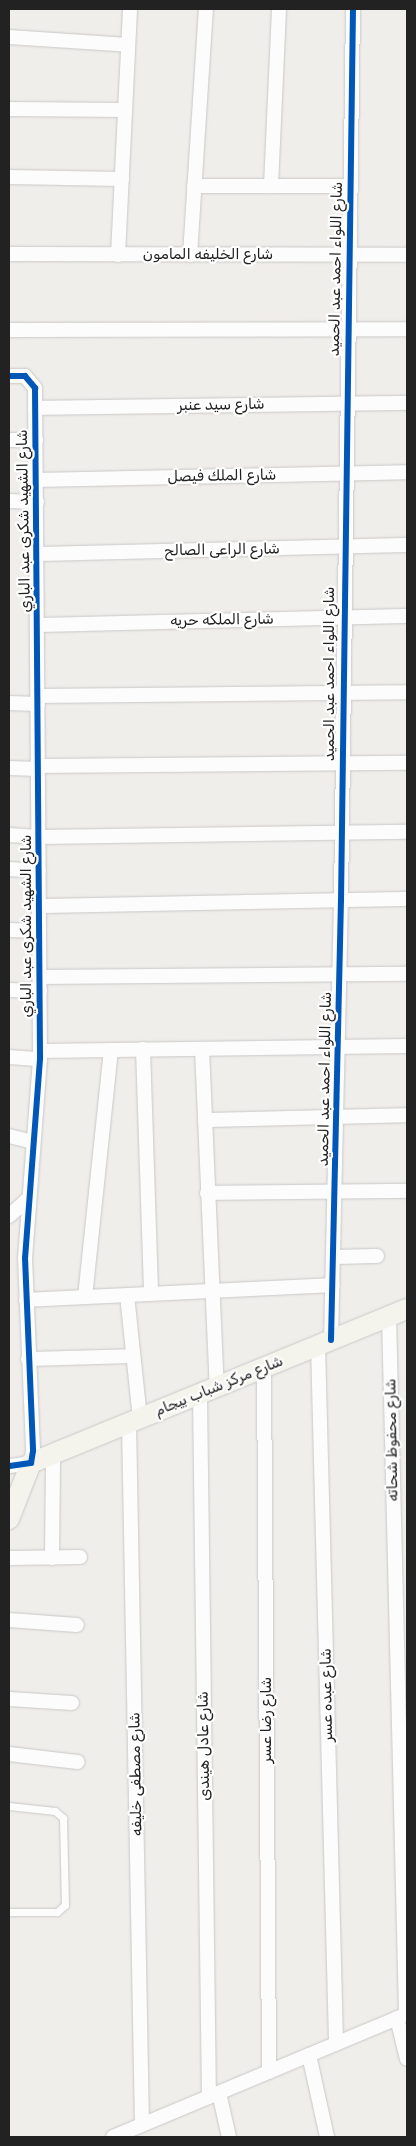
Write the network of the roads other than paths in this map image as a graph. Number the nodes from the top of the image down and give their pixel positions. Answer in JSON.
{"nodes":[{"id":1,"x":130,"y":9,"type":"edge"},
{"id":2,"x":206,"y":9,"type":"edge"},
{"id":3,"x":279,"y":9,"type":"edge"},
{"id":4,"x":352,"y":9,"type":"edge"},
{"id":5,"x":9,"y":38,"type":"edge"},
{"id":6,"x":128,"y":45,"type":"junction"},
{"id":7,"x":9,"y":109,"type":"edge"},
{"id":8,"x":125,"y":110,"type":"junction"},
{"id":9,"x":9,"y":177,"type":"edge"},
{"id":10,"x":122,"y":179,"type":"junction"},
{"id":11,"x":194,"y":186,"type":"junction"},
{"id":12,"x":271,"y":186,"type":"junction"},
{"id":13,"x":350,"y":186,"type":"junction"},
{"id":14,"x":9,"y":254,"type":"edge"},
{"id":15,"x":118,"y":254,"type":"junction"},
{"id":16,"x":190,"y":255,"type":"junction"},
{"id":17,"x":348,"y":255,"type":"junction"},
{"id":18,"x":407,"y":256,"type":"edge"},
{"id":19,"x":407,"y":329,"type":"edge"},
{"id":20,"x":9,"y":330,"type":"edge"},
{"id":21,"x":347,"y":330,"type":"junction"},
{"id":22,"x":9,"y":376,"type":"edge"},
{"id":23,"x":407,"y":402,"type":"edge"},
{"id":24,"x":346,"y":403,"type":"junction"},
{"id":25,"x":35,"y":408,"type":"junction"},
{"id":26,"x":9,"y":440,"type":"edge"},
{"id":27,"x":36,"y":440,"type":"junction"},
{"id":28,"x":407,"y":472,"type":"edge"},
{"id":29,"x":344,"y":473,"type":"junction"},
{"id":30,"x":36,"y":480,"type":"junction"},
{"id":31,"x":9,"y":501,"type":"edge"},
{"id":32,"x":36,"y":502,"type":"junction"},
{"id":33,"x":407,"y":545,"type":"edge"},
{"id":34,"x":343,"y":547,"type":"junction"},
{"id":35,"x":37,"y":554,"type":"junction"},
{"id":36,"x":407,"y":616,"type":"edge"},
{"id":37,"x":343,"y":617,"type":"junction"},
{"id":38,"x":38,"y":625,"type":"junction"},
{"id":39,"x":407,"y":692,"type":"edge"},
{"id":40,"x":343,"y":694,"type":"junction"},
{"id":41,"x":38,"y":700,"type":"junction"},
{"id":42,"x":9,"y":703,"type":"edge"},
{"id":43,"x":407,"y":763,"type":"edge"},
{"id":44,"x":342,"y":764,"type":"junction"},
{"id":45,"x":9,"y":768,"type":"edge"},
{"id":46,"x":38,"y":768,"type":"junction"},
{"id":47,"x":407,"y":832,"type":"edge"},
{"id":48,"x":342,"y":833,"type":"junction"},
{"id":49,"x":9,"y":835,"type":"edge"},
{"id":50,"x":39,"y":838,"type":"junction"},
{"id":51,"x":9,"y":869,"type":"edge"},
{"id":52,"x":39,"y":871,"type":"junction"},
{"id":53,"x":407,"y":900,"type":"edge"},
{"id":54,"x":342,"y":901,"type":"junction"},
{"id":55,"x":39,"y":906,"type":"junction"},
{"id":56,"x":9,"y":930,"type":"edge"},
{"id":57,"x":39,"y":931,"type":"junction"},
{"id":58,"x":407,"y":974,"type":"edge"},
{"id":59,"x":340,"y":975,"type":"junction"},
{"id":60,"x":40,"y":977,"type":"junction"},
{"id":61,"x":9,"y":990,"type":"edge"},
{"id":62,"x":40,"y":991,"type":"junction"},
{"id":63,"x":407,"y":1046,"type":"edge"},
{"id":64,"x":338,"y":1047,"type":"junction"},
{"id":65,"x":143,"y":1049,"type":"junction"},
{"id":66,"x":202,"y":1049,"type":"junction"},
{"id":67,"x":111,"y":1050,"type":"junction"},
{"id":68,"x":40,"y":1055,"type":"junction"},
{"id":69,"x":9,"y":1057,"type":"edge"},
{"id":70,"x":407,"y":1115,"type":"edge"},
{"id":71,"x":337,"y":1117,"type":"junction"},
{"id":72,"x":205,"y":1120,"type":"junction"},
{"id":73,"x":9,"y":1136,"type":"edge"},
{"id":74,"x":33,"y":1142,"type":"junction"},
{"id":75,"x":335,"y":1191,"type":"junction"},
{"id":76,"x":407,"y":1191,"type":"edge"},
{"id":77,"x":207,"y":1193,"type":"junction"},
{"id":78,"x":27,"y":1200,"type":"junction"},
{"id":79,"x":9,"y":1216,"type":"edge"},
{"id":80,"x":377,"y":1256,"type":"dead end"},
{"id":81,"x":333,"y":1257,"type":"junction"},
{"id":82,"x":333,"y":1285,"type":"junction"},
{"id":83,"x":211,"y":1291,"type":"junction"},
{"id":84,"x":151,"y":1294,"type":"junction"},
{"id":85,"x":127,"y":1295,"type":"junction"},
{"id":86,"x":85,"y":1297,"type":"junction"},
{"id":87,"x":26,"y":1300,"type":"junction"},
{"id":88,"x":398,"y":1312,"type":"edge"},
{"id":89,"x":324,"y":1343,"type":"junction"},
{"id":90,"x":133,"y":1356,"type":"junction"},
{"id":91,"x":28,"y":1359,"type":"junction"},
{"id":92,"x":264,"y":1368,"type":"junction"},
{"id":93,"x":208,"y":1390,"type":"junction"},
{"id":94,"x":134,"y":1421,"type":"junction"},
{"id":95,"x":53,"y":1454,"type":"junction"},
{"id":96,"x":31,"y":1463,"type":"junction"},
{"id":97,"x":9,"y":1466,"type":"edge"},
{"id":98,"x":9,"y":1519,"type":"edge"},
{"id":99,"x":80,"y":1557,"type":"dead end"},
{"id":100,"x":9,"y":1558,"type":"edge"},
{"id":101,"x":52,"y":1558,"type":"junction"},
{"id":102,"x":9,"y":1620,"type":"edge"},
{"id":103,"x":77,"y":1625,"type":"dead end"},
{"id":104,"x":9,"y":1699,"type":"edge"},
{"id":105,"x":72,"y":1703,"type":"dead end"},
{"id":106,"x":9,"y":1754,"type":"edge"},
{"id":107,"x":78,"y":1762,"type":"dead end"},
{"id":108,"x":9,"y":1806,"type":"edge"},
{"id":109,"x":9,"y":1912,"type":"edge"},
{"id":110,"x":403,"y":2015,"type":"edge"},
{"id":111,"x":336,"y":2044,"type":"junction"},
{"id":112,"x":308,"y":2055,"type":"junction"},
{"id":113,"x":407,"y":2059,"type":"edge"},
{"id":114,"x":269,"y":2072,"type":"junction"},
{"id":115,"x":214,"y":2095,"type":"junction"},
{"id":116,"x":135,"y":2131,"type":"edge"},
{"id":117,"x":113,"y":2137,"type":"edge"},
{"id":118,"x":229,"y":2137,"type":"edge"},
{"id":119,"x":327,"y":2137,"type":"edge"}],
"edges":[{"from":1,"to":6,"type":"street"},
{"from":2,"to":11,"type":"street"},
{"from":3,"to":12,"type":"street"},
{"from":4,"to":13,"type":"street","name":"شارع اللواء احمد عبد الحميد"},
{"from":5,"to":6,"type":"street"},
{"from":6,"to":8,"type":"street"},
{"from":7,"to":8,"type":"street"},
{"from":8,"to":10,"type":"street"},
{"from":9,"to":10,"type":"street"},
{"from":10,"to":15,"type":"street"},
{"from":11,"to":12,"type":"street"},
{"from":11,"to":16,"type":"street"},
{"from":12,"to":13,"type":"street"},
{"from":13,"to":17,"type":"street","name":"شارع اللواء احمد عبد الحميد"},
{"from":14,"to":15,"type":"street","name":"شارع الخليفه المامون"},
{"from":15,"to":16,"type":"street","name":"شارع الخليفه المامون"},
{"from":16,"to":17,"type":"street","name":"شارع الخليفه المامون"},
{"from":17,"to":18,"type":"street","name":"شارع الخليفه المامون"},
{"from":17,"to":21,"type":"street","name":"شارع اللواء احمد عبد الحميد"},
{"from":19,"to":21,"type":"street"},
{"from":20,"to":21,"type":"street"},
{"from":21,"to":24,"type":"street","name":"شارع اللواء احمد عبد الحميد"},
{"from":22,"to":25,"type":"street","name":"شارع الشهيد شكرى عبد الباري"},
{"from":23,"to":24,"type":"street","name":"شارع سيد عنبر"},
{"from":24,"to":25,"type":"street","name":"شارع سيد عنبر"},
{"from":24,"to":29,"type":"street","name":"شارع اللواء احمد عبد الحميد"},
{"from":25,"to":27,"type":"street","name":"شارع الشهيد شكرى عبد الباري"},
{"from":26,"to":27,"type":"street"},
{"from":27,"to":30,"type":"street","name":"شارع الشهيد شكرى عبد الباري"},
{"from":28,"to":29,"type":"street","name":"شارع الملك فيصل"},
{"from":29,"to":30,"type":"street","name":"شارع الملك فيصل"},
{"from":29,"to":34,"type":"street","name":"شارع اللواء احمد عبد الحميد"},
{"from":30,"to":32,"type":"street","name":"شارع الشهيد شكرى عبد الباري"},
{"from":31,"to":32,"type":"street"},
{"from":32,"to":35,"type":"street","name":"شارع الشهيد شكرى عبد الباري"},
{"from":33,"to":34,"type":"street","name":"شارع الراعى الصالح"},
{"from":34,"to":35,"type":"street","name":"شارع الراعى الصالح"},
{"from":34,"to":37,"type":"street","name":"شارع اللواء احمد عبد الحميد"},
{"from":35,"to":38,"type":"street","name":"شارع الشهيد شكرى عبد الباري"},
{"from":36,"to":37,"type":"street","name":"شارع الملكه حريه"},
{"from":37,"to":38,"type":"street","name":"شارع الملكه حريه"},
{"from":37,"to":40,"type":"street","name":"شارع اللواء احمد عبد الحميد"},
{"from":38,"to":41,"type":"street","name":"شارع الشهيد شكرى عبد الباري"},
{"from":39,"to":40,"type":"street"},
{"from":40,"to":41,"type":"street"},
{"from":40,"to":44,"type":"street","name":"شارع اللواء احمد عبد الحميد"},
{"from":41,"to":42,"type":"street"},
{"from":41,"to":46,"type":"street","name":"شارع الشهيد شكرى عبد الباري"},
{"from":43,"to":44,"type":"street"},
{"from":44,"to":46,"type":"street"},
{"from":44,"to":48,"type":"street","name":"شارع اللواء احمد عبد الحميد"},
{"from":45,"to":46,"type":"street"},
{"from":46,"to":50,"type":"street","name":"شارع الشهيد شكرى عبد الباري"},
{"from":47,"to":48,"type":"street"},
{"from":48,"to":50,"type":"street"},
{"from":48,"to":54,"type":"street","name":"شارع اللواء احمد عبد الحميد"},
{"from":49,"to":50,"type":"street"},
{"from":50,"to":52,"type":"street","name":"شارع الشهيد شكرى عبد الباري"},
{"from":51,"to":52,"type":"street"},
{"from":52,"to":55,"type":"street","name":"شارع الشهيد شكرى عبد الباري"},
{"from":53,"to":54,"type":"street"},
{"from":54,"to":55,"type":"street"},
{"from":54,"to":59,"type":"street","name":"شارع اللواء احمد عبد الحميد"},
{"from":55,"to":57,"type":"street","name":"شارع الشهيد شكرى عبد الباري"},
{"from":56,"to":57,"type":"street"},
{"from":57,"to":60,"type":"street","name":"شارع الشهيد شكرى عبد الباري"},
{"from":58,"to":59,"type":"street"},
{"from":59,"to":60,"type":"street"},
{"from":59,"to":64,"type":"street","name":"شارع اللواء احمد عبد الحميد"},
{"from":60,"to":62,"type":"street","name":"شارع الشهيد شكرى عبد الباري"},
{"from":61,"to":62,"type":"street"},
{"from":62,"to":68,"type":"street","name":"شارع الشهيد شكرى عبد الباري"},
{"from":63,"to":64,"type":"street"},
{"from":64,"to":66,"type":"street"},
{"from":64,"to":71,"type":"street","name":"شارع اللواء احمد عبد الحميد"},
{"from":65,"to":66,"type":"street"},
{"from":65,"to":67,"type":"street"},
{"from":65,"to":84,"type":"street"},
{"from":66,"to":72,"type":"street","name":"شارع عادل هيندى"},
{"from":67,"to":68,"type":"street"},
{"from":67,"to":86,"type":"street"},
{"from":68,"to":69,"type":"street"},
{"from":68,"to":74,"type":"street","name":"شارع الشهيد شكرى عبد الباري"},
{"from":70,"to":71,"type":"street"},
{"from":71,"to":72,"type":"street"},
{"from":71,"to":75,"type":"street","name":"شارع اللواء احمد عبد الحميد"},
{"from":72,"to":77,"type":"street","name":"شارع عادل هيندى"},
{"from":73,"to":74,"type":"street"},
{"from":74,"to":78,"type":"street","name":"شارع الشهيد شكرى عبد الباري"},
{"from":75,"to":76,"type":"street"},
{"from":75,"to":77,"type":"street"},
{"from":75,"to":81,"type":"street","name":"شارع اللواء احمد عبد الحميد"},
{"from":77,"to":83,"type":"street","name":"شارع عادل هيندى"},
{"from":78,"to":79,"type":"street"},
{"from":78,"to":87,"type":"street","name":"شارع الشهيد شكرى عبد الباري"},
{"from":80,"to":81,"type":"street"},
{"from":81,"to":82,"type":"street","name":"شارع اللواء احمد عبد الحميد"},
{"from":82,"to":83,"type":"street"},
{"from":82,"to":89,"type":"street","name":"شارع اللواء احمد عبد الحميد"},
{"from":83,"to":84,"type":"street"},
{"from":83,"to":93,"type":"street","name":"شارع عادل هيندى"},
{"from":84,"to":85,"type":"street"},
{"from":85,"to":86,"type":"street"},
{"from":85,"to":90,"type":"street","name":"شارع مصطفى خليفه"},
{"from":86,"to":87,"type":"street"},
{"from":87,"to":91,"type":"street","name":"شارع الشهيد شكرى عبد الباري"},
{"from":88,"to":89,"type":"main road","name":"شارع مركز شباب بيجام"},
{"from":88,"to":110,"type":"street","name":"شارع محفوظ شحاته"},
{"from":89,"to":92,"type":"main road","name":"شارع مركز شباب بيجام"},
{"from":89,"to":111,"type":"street","name":"شارع عبده عسر"},
{"from":90,"to":91,"type":"street"},
{"from":90,"to":94,"type":"street","name":"شارع مصطفى خليفه"},
{"from":91,"to":96,"type":"street","name":"شارع الشهيد شكرى عبد الباري"},
{"from":92,"to":93,"type":"main road","name":"شارع مركز شباب بيجام"},
{"from":92,"to":114,"type":"street","name":"شارع رضا عسر"},
{"from":93,"to":94,"type":"main road","name":"شارع مركز شباب بيجام"},
{"from":93,"to":115,"type":"street","name":"شارع عادل هيندى"},
{"from":94,"to":95,"type":"main road","name":"شارع مركز شباب بيجام"},
{"from":94,"to":116,"type":"street","name":"شارع مصطفى خليفه"},
{"from":95,"to":96,"type":"main road","name":"شارع مركز شباب بيجام"},
{"from":95,"to":101,"type":"street"},
{"from":96,"to":97,"type":"street"},
{"from":96,"to":98,"type":"main road","name":"شارع الشهيد شكرى عبد الباري"},
{"from":99,"to":101,"type":"street"},
{"from":100,"to":101,"type":"street"},
{"from":102,"to":103,"type":"street"},
{"from":104,"to":105,"type":"street"},
{"from":106,"to":107,"type":"street"},
{"from":108,"to":109,"type":"lane"},
{"from":110,"to":111,"type":"street"},
{"from":110,"to":113,"type":"street","name":"شارع محفوظ شحاته"},
{"from":111,"to":112,"type":"street"},
{"from":112,"to":114,"type":"street"},
{"from":112,"to":119,"type":"street"},
{"from":114,"to":115,"type":"street"},
{"from":115,"to":116,"type":"street"},
{"from":115,"to":118,"type":"street","name":"شارع عادل هيندى"},
{"from":116,"to":117,"type":"street"}]}
